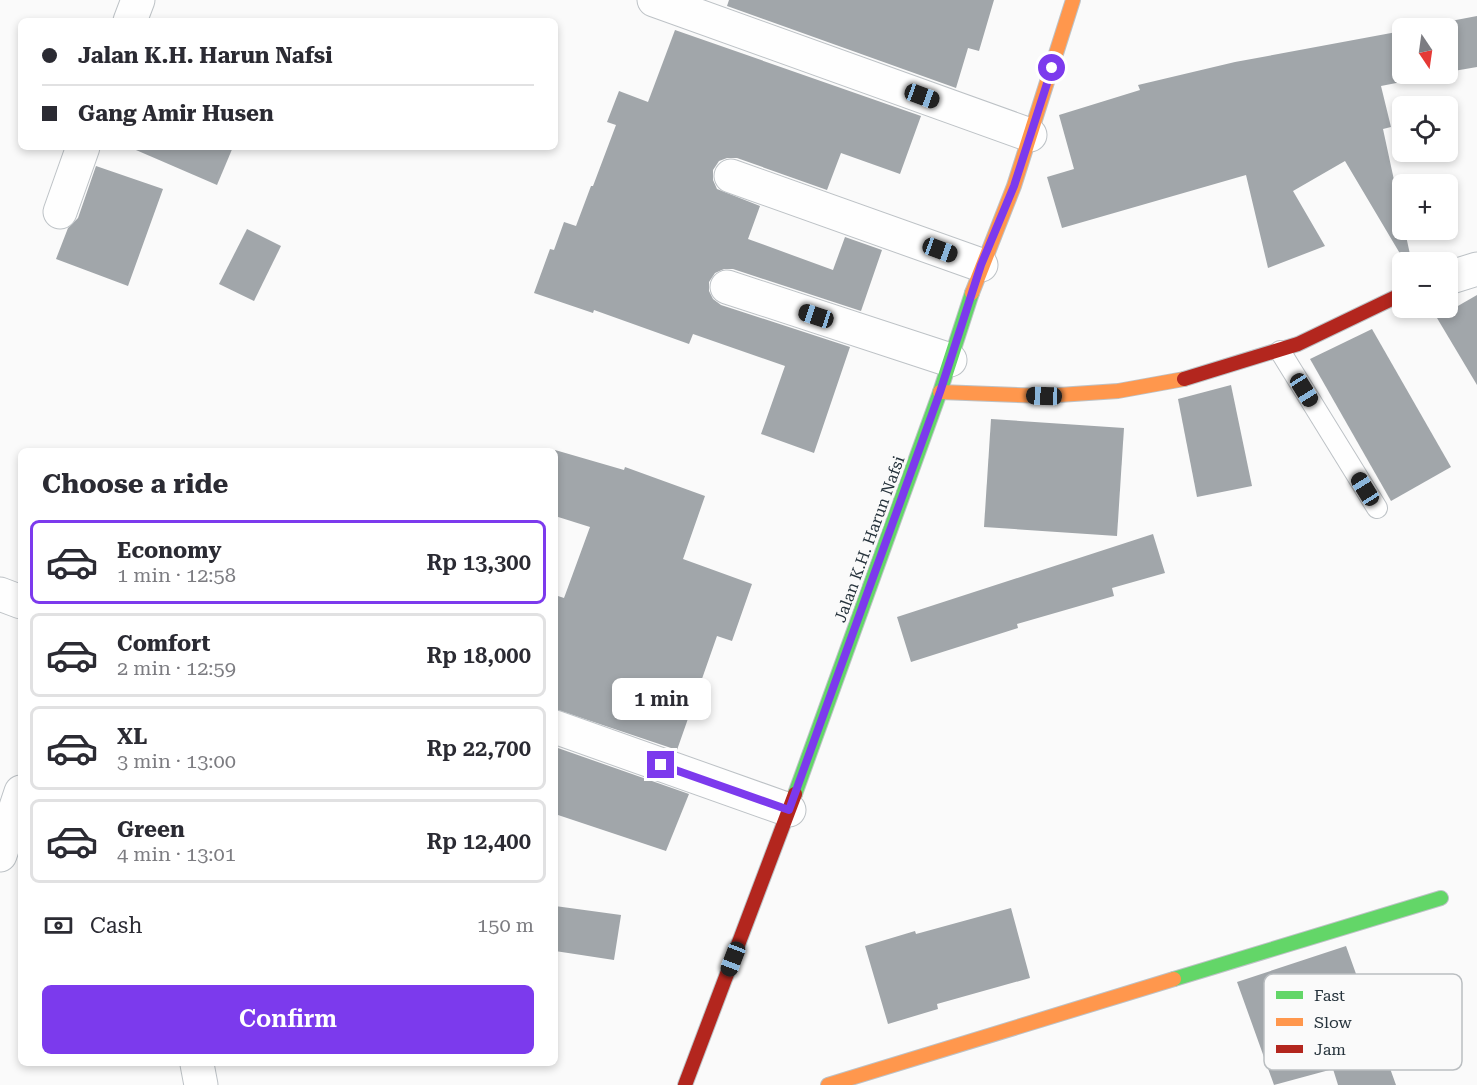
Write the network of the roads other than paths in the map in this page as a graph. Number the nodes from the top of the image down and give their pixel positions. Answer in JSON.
{"nodes":[{"id":1,"x":138,"y":0,"type":"edge"},
{"id":2,"x":654,"y":0,"type":"edge"},
{"id":3,"x":1073,"y":0,"type":"edge"},
{"id":4,"x":709,"y":9,"type":"edge"},
{"id":5,"x":131,"y":18,"type":"edge"},
{"id":6,"x":1030,"y":135,"type":"junction"},
{"id":7,"x":82,"y":150,"type":"edge"},
{"id":8,"x":731,"y":176,"type":"dead end"},
{"id":9,"x":60,"y":212,"type":"dead end"},
{"id":10,"x":981,"y":265,"type":"junction"},
{"id":11,"x":1477,"y":268,"type":"edge"},
{"id":12,"x":1458,"y":275,"type":"edge"},
{"id":13,"x":727,"y":287,"type":"dead end"},
{"id":14,"x":1392,"y":299,"type":"edge"},
{"id":15,"x":1280,"y":351,"type":"junction"},
{"id":16,"x":950,"y":360,"type":"junction"},
{"id":17,"x":940,"y":392,"type":"junction"},
{"id":18,"x":1377,"y":508,"type":"dead end"},
{"id":19,"x":0,"y":594,"type":"edge"},
{"id":20,"x":18,"y":601,"type":"edge"},
{"id":21,"x":558,"y":728,"type":"edge"},
{"id":22,"x":18,"y":801,"type":"edge"},
{"id":23,"x":789,"y":810,"type":"junction"},
{"id":24,"x":0,"y":855,"type":"edge"},
{"id":25,"x":1441,"y":898,"type":"dead end"},
{"id":26,"x":197,"y":1066,"type":"edge"},
{"id":27,"x":201,"y":1085,"type":"edge"},
{"id":28,"x":685,"y":1085,"type":"edge"},
{"id":29,"x":828,"y":1085,"type":"edge"}],
"edges":[{"from":1,"to":5,"type":"street"},
{"from":2,"to":4,"type":"street"},
{"from":3,"to":6,"type":"main road","name":"Jalan K.H. Harun Nafsi"},
{"from":4,"to":6,"type":"street"},
{"from":6,"to":10,"type":"main road","name":"Jalan K.H. Harun Nafsi"},
{"from":7,"to":9,"type":"street"},
{"from":8,"to":10,"type":"street"},
{"from":10,"to":16,"type":"main road","name":"Jalan K.H. Harun Nafsi"},
{"from":11,"to":12,"type":"street"},
{"from":13,"to":16,"type":"street"},
{"from":14,"to":15,"type":"main road"},
{"from":15,"to":17,"type":"main road"},
{"from":15,"to":18,"type":"lane"},
{"from":16,"to":17,"type":"main road","name":"Jalan K.H. Harun Nafsi"},
{"from":17,"to":23,"type":"main road","name":"Jalan K.H. Harun Nafsi"},
{"from":19,"to":20,"type":"street"},
{"from":21,"to":23,"type":"street"},
{"from":22,"to":24,"type":"street"},
{"from":23,"to":28,"type":"main road","name":"Jalan K.H. Harun Nafsi"},
{"from":25,"to":29,"type":"main road"},
{"from":26,"to":27,"type":"street"}]}
